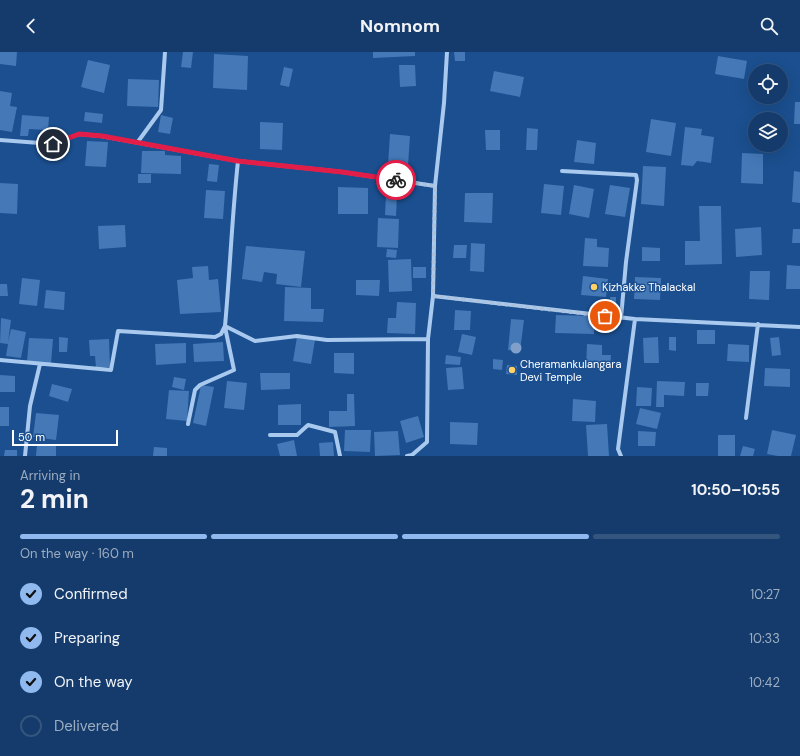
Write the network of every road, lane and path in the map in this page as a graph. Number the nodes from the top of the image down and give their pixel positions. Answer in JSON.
{"nodes":[{"id":1,"x":165,"y":52,"type":"edge"},
{"id":2,"x":447,"y":52,"type":"edge"},
{"id":3,"x":0,"y":140,"type":"edge"},
{"id":4,"x":138,"y":143,"type":"junction"},
{"id":5,"x":238,"y":161,"type":"junction"},
{"id":6,"x":562,"y":171,"type":"dead end"},
{"id":7,"x":435,"y":186,"type":"junction"},
{"id":8,"x":433,"y":296,"type":"junction"},
{"id":9,"x":620,"y":318,"type":"junction"},
{"id":10,"x":635,"y":319,"type":"junction"},
{"id":11,"x":758,"y":324,"type":"junction"},
{"id":12,"x":225,"y":326,"type":"junction"},
{"id":13,"x":800,"y":327,"type":"edge"},
{"id":14,"x":428,"y":339,"type":"junction"},
{"id":15,"x":0,"y":360,"type":"edge"},
{"id":16,"x":40,"y":364,"type":"junction"},
{"id":17,"x":746,"y":418,"type":"dead end"},
{"id":18,"x":188,"y":424,"type":"dead end"},
{"id":19,"x":270,"y":435,"type":"dead end"},
{"id":20,"x":25,"y":456,"type":"edge"},
{"id":21,"x":340,"y":456,"type":"edge"},
{"id":22,"x":407,"y":456,"type":"edge"},
{"id":23,"x":621,"y":456,"type":"edge"}],
"edges":[{"from":1,"to":4,"type":"street"},
{"from":2,"to":7,"type":"street"},
{"from":3,"to":4,"type":"street"},
{"from":4,"to":5,"type":"street"},
{"from":5,"to":7,"type":"street"},
{"from":5,"to":12,"type":"street"},
{"from":6,"to":9,"type":"street"},
{"from":7,"to":8,"type":"street"},
{"from":8,"to":9,"type":"street"},
{"from":8,"to":14,"type":"street"},
{"from":9,"to":10,"type":"street"},
{"from":10,"to":11,"type":"street"},
{"from":10,"to":23,"type":"street"},
{"from":11,"to":13,"type":"street"},
{"from":11,"to":17,"type":"street"},
{"from":12,"to":14,"type":"street"},
{"from":12,"to":16,"type":"street"},
{"from":12,"to":18,"type":"street"},
{"from":14,"to":22,"type":"street"},
{"from":15,"to":16,"type":"street"},
{"from":16,"to":20,"type":"street"},
{"from":19,"to":21,"type":"street"}]}
